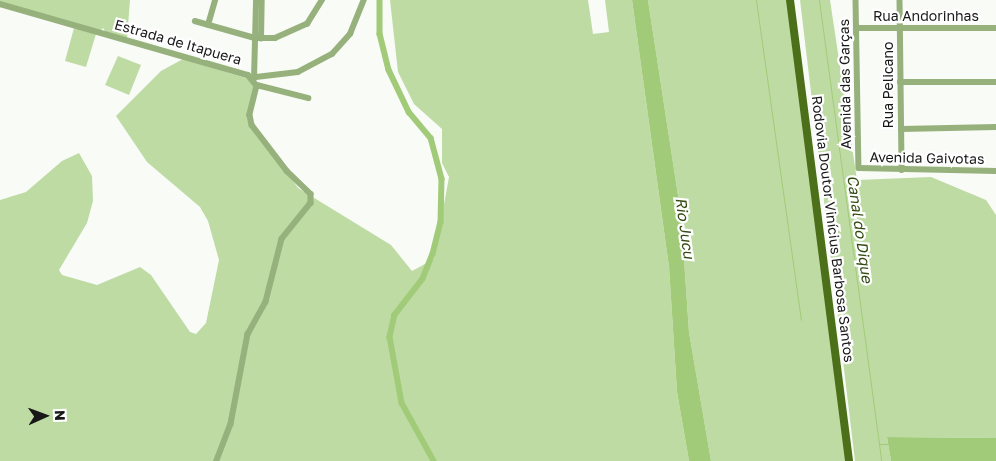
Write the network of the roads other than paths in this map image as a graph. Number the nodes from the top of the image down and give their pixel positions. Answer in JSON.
{"nodes":[{"id":1,"x":215,"y":0,"type":"edge"},
{"id":2,"x":256,"y":0,"type":"edge"},
{"id":3,"x":262,"y":0,"type":"edge"},
{"id":4,"x":322,"y":0,"type":"edge"},
{"id":5,"x":364,"y":0,"type":"edge"},
{"id":6,"x":790,"y":0,"type":"edge"},
{"id":7,"x":856,"y":0,"type":"edge"},
{"id":8,"x":900,"y":0,"type":"edge"},
{"id":9,"x":0,"y":4,"type":"edge"},
{"id":10,"x":195,"y":21,"type":"dead end"},
{"id":11,"x":208,"y":25,"type":"junction"},
{"id":12,"x":857,"y":28,"type":"junction"},
{"id":13,"x":996,"y":28,"type":"edge"},
{"id":14,"x":900,"y":29,"type":"junction"},
{"id":15,"x":258,"y":38,"type":"junction"},
{"id":16,"x":255,"y":80,"type":"junction"},
{"id":17,"x":900,"y":82,"type":"junction"},
{"id":18,"x":996,"y":82,"type":"edge"},
{"id":19,"x":308,"y":98,"type":"dead end"},
{"id":20,"x":996,"y":127,"type":"edge"},
{"id":21,"x":901,"y":128,"type":"junction"},
{"id":22,"x":858,"y":167,"type":"joint"},
{"id":23,"x":902,"y":170,"type":"junction"},
{"id":24,"x":996,"y":171,"type":"edge"},
{"id":25,"x":217,"y":461,"type":"edge"},
{"id":26,"x":849,"y":461,"type":"edge"}],
"edges":[{"from":1,"to":11,"type":"street"},
{"from":2,"to":15,"type":"street"},
{"from":3,"to":15,"type":"street"},
{"from":4,"to":15,"type":"street"},
{"from":5,"to":16,"type":"street"},
{"from":6,"to":26,"type":"main road","name":"Rodovia Doutor Vinícius Barbosa Santos"},
{"from":7,"to":12,"type":"street","name":"Avenida das Garças"},
{"from":8,"to":14,"type":"street","name":"Rua Pelicano"},
{"from":9,"to":16,"type":"street","name":"Estrada de Itapuera"},
{"from":10,"to":11,"type":"street"},
{"from":11,"to":15,"type":"street"},
{"from":12,"to":14,"type":"street","name":"Rua Andorinhas"},
{"from":12,"to":22,"type":"street","name":"Avenida das Garças"},
{"from":13,"to":14,"type":"street","name":"Rua Andorinhas"},
{"from":14,"to":17,"type":"street","name":"Rua Pelicano"},
{"from":15,"to":16,"type":"street"},
{"from":16,"to":19,"type":"street","name":"Estrada de Itapuera"},
{"from":16,"to":25,"type":"street"},
{"from":17,"to":18,"type":"street"},
{"from":17,"to":21,"type":"street","name":"Rua Pelicano"},
{"from":20,"to":21,"type":"street"},
{"from":21,"to":23,"type":"street","name":"Rua Pelicano"},
{"from":22,"to":23,"type":"street","name":"Avenida Gaivotas"},
{"from":23,"to":24,"type":"street","name":"Avenida Gaivotas"}]}
